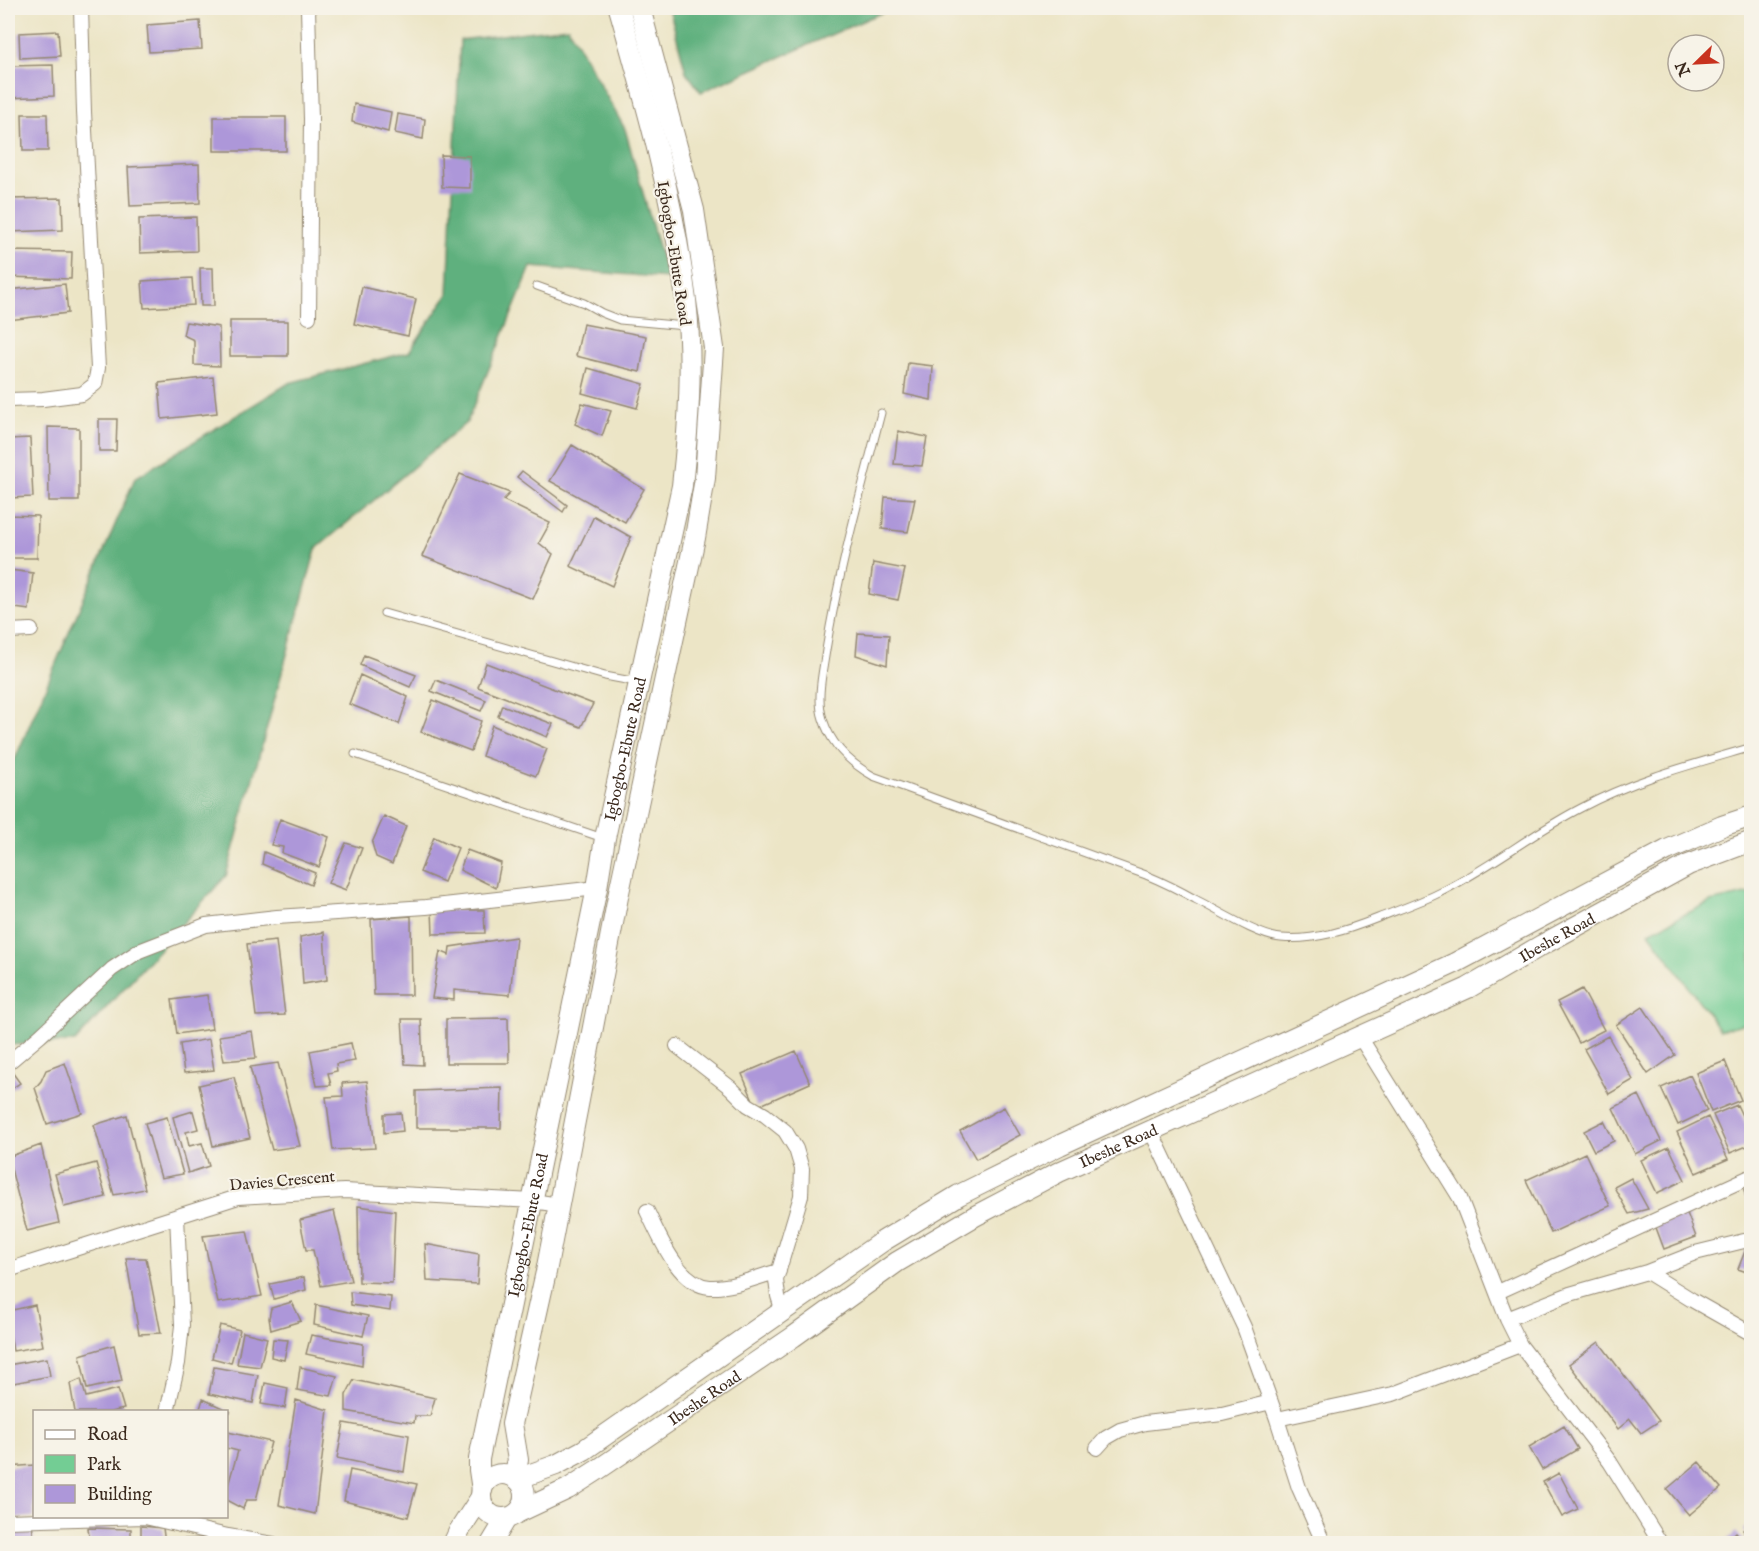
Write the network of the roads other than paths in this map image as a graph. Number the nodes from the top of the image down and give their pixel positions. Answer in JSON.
{"nodes":[{"id":1,"x":81,"y":8,"type":"edge"},
{"id":2,"x":308,"y":8,"type":"edge"},
{"id":3,"x":619,"y":8,"type":"edge"},
{"id":4,"x":640,"y":8,"type":"edge"},
{"id":5,"x":537,"y":286,"type":"dead end"},
{"id":6,"x":309,"y":316,"type":"dead end"},
{"id":7,"x":687,"y":327,"type":"junction"},
{"id":8,"x":8,"y":400,"type":"edge"},
{"id":9,"x":881,"y":413,"type":"dead end"},
{"id":10,"x":384,"y":613,"type":"dead end"},
{"id":11,"x":31,"y":630,"type":"dead end"},
{"id":12,"x":8,"y":631,"type":"edge"},
{"id":13,"x":639,"y":682,"type":"junction"},
{"id":14,"x":1752,"y":747,"type":"edge"},
{"id":15,"x":355,"y":754,"type":"dead end"},
{"id":16,"x":1752,"y":816,"type":"edge"},
{"id":17,"x":605,"y":838,"type":"junction"},
{"id":18,"x":1752,"y":841,"type":"edge"},
{"id":19,"x":597,"y":888,"type":"junction"},
{"id":20,"x":1360,"y":1037,"type":"junction"},
{"id":21,"x":677,"y":1046,"type":"dead end"},
{"id":22,"x":8,"y":1063,"type":"edge"},
{"id":23,"x":1151,"y":1131,"type":"junction"},
{"id":24,"x":1752,"y":1176,"type":"edge"},
{"id":25,"x":533,"y":1201,"type":"junction"},
{"id":26,"x":559,"y":1205,"type":"junction"},
{"id":27,"x":647,"y":1211,"type":"dead end"},
{"id":28,"x":177,"y":1216,"type":"junction"},
{"id":29,"x":1752,"y":1241,"type":"edge"},
{"id":30,"x":8,"y":1268,"type":"edge"},
{"id":31,"x":779,"y":1271,"type":"junction"},
{"id":32,"x":1647,"y":1272,"type":"junction"},
{"id":33,"x":1497,"y":1292,"type":"junction"},
{"id":34,"x":783,"y":1311,"type":"junction"},
{"id":35,"x":1507,"y":1319,"type":"junction"},
{"id":36,"x":1752,"y":1334,"type":"edge"},
{"id":37,"x":1520,"y":1345,"type":"junction"},
{"id":38,"x":1271,"y":1402,"type":"junction"},
{"id":39,"x":167,"y":1410,"type":"edge"},
{"id":40,"x":1277,"y":1419,"type":"junction"},
{"id":41,"x":1098,"y":1448,"type":"dead end"},
{"id":42,"x":515,"y":1477,"type":"junction"},
{"id":43,"x":482,"y":1493,"type":"junction"},
{"id":44,"x":513,"y":1515,"type":"junction"},
{"id":45,"x":111,"y":1518,"type":"edge"},
{"id":46,"x":149,"y":1518,"type":"edge"},
{"id":47,"x":8,"y":1521,"type":"edge"},
{"id":48,"x":273,"y":1544,"type":"edge"},
{"id":49,"x":453,"y":1544,"type":"edge"},
{"id":50,"x":491,"y":1544,"type":"edge"},
{"id":51,"x":1324,"y":1544,"type":"edge"},
{"id":52,"x":1661,"y":1544,"type":"edge"}],
"edges":[{"from":1,"to":8,"type":"street"},
{"from":2,"to":6,"type":"street"},
{"from":3,"to":7,"type":"main road","name":"Igbogbo-Ebute Road"},
{"from":4,"to":26,"type":"main road","name":"Igbogbo-Ebute Road"},
{"from":5,"to":7,"type":"lane"},
{"from":7,"to":13,"type":"main road","name":"Igbogbo-Ebute Road"},
{"from":9,"to":14,"type":"lane"},
{"from":10,"to":13,"type":"lane"},
{"from":11,"to":12,"type":"street"},
{"from":13,"to":17,"type":"main road","name":"Igbogbo-Ebute Road"},
{"from":15,"to":17,"type":"lane"},
{"from":16,"to":34,"type":"main road","name":"Ibeshe Road"},
{"from":17,"to":19,"type":"main road","name":"Igbogbo-Ebute Road"},
{"from":18,"to":20,"type":"main road","name":"Ibeshe Road"},
{"from":19,"to":22,"type":"street"},
{"from":19,"to":25,"type":"main road","name":"Igbogbo-Ebute Road"},
{"from":20,"to":23,"type":"main road","name":"Ibeshe Road"},
{"from":20,"to":33,"type":"street"},
{"from":21,"to":31,"type":"street"},
{"from":23,"to":38,"type":"street"},
{"from":23,"to":44,"type":"main road","name":"Ibeshe Road"},
{"from":24,"to":33,"type":"street"},
{"from":25,"to":26,"type":"street","name":"Davies Crescent"},
{"from":25,"to":28,"type":"street","name":"Davies Crescent"},
{"from":25,"to":43,"type":"main road","name":"Igbogbo-Ebute Road"},
{"from":26,"to":42,"type":"main road","name":"Igbogbo-Ebute Road"},
{"from":27,"to":31,"type":"street"},
{"from":28,"to":30,"type":"street","name":"Davies Crescent"},
{"from":28,"to":39,"type":"street"},
{"from":29,"to":32,"type":"street"},
{"from":31,"to":34,"type":"street"},
{"from":32,"to":35,"type":"street"},
{"from":32,"to":36,"type":"street"},
{"from":33,"to":35,"type":"street"},
{"from":34,"to":42,"type":"main road","name":"Ibeshe Road"},
{"from":35,"to":37,"type":"street"},
{"from":37,"to":40,"type":"street"},
{"from":37,"to":52,"type":"street"},
{"from":38,"to":40,"type":"street"},
{"from":38,"to":41,"type":"street"},
{"from":40,"to":51,"type":"street"},
{"from":42,"to":43,"type":"main road"},
{"from":42,"to":44,"type":"main road"},
{"from":43,"to":44,"type":"main road"},
{"from":43,"to":49,"type":"main road"},
{"from":44,"to":50,"type":"main road"},
{"from":45,"to":47,"type":"street"},
{"from":46,"to":48,"type":"street"}]}
